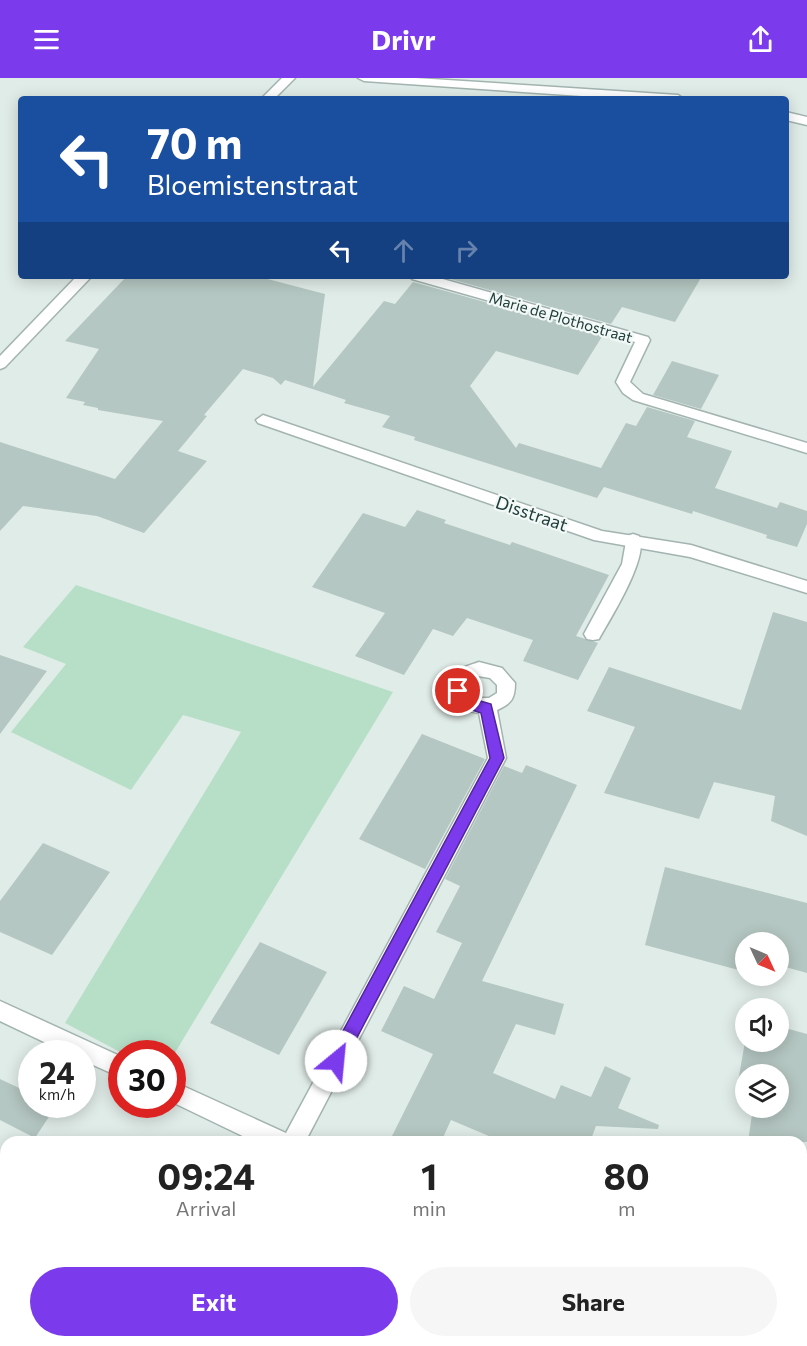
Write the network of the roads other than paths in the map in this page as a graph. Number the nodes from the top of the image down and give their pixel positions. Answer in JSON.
{"nodes":[{"id":1,"x":289,"y":78,"type":"edge"},
{"id":2,"x":364,"y":78,"type":"edge"},
{"id":3,"x":270,"y":96,"type":"edge"},
{"id":4,"x":633,"y":96,"type":"edge"},
{"id":5,"x":789,"y":117,"type":"edge"},
{"id":6,"x":807,"y":121,"type":"edge"},
{"id":7,"x":82,"y":279,"type":"edge"},
{"id":8,"x":428,"y":279,"type":"edge"},
{"id":9,"x":0,"y":364,"type":"edge"},
{"id":10,"x":263,"y":420,"type":"dead end"},
{"id":11,"x":807,"y":448,"type":"edge"},
{"id":12,"x":633,"y":540,"type":"junction"},
{"id":13,"x":807,"y":587,"type":"edge"},
{"id":14,"x":593,"y":634,"type":"dead end"},
{"id":15,"x":487,"y":707,"type":"dead end"},
{"id":16,"x":0,"y":1011,"type":"edge"},
{"id":17,"x":108,"y":1061,"type":"edge"},
{"id":18,"x":186,"y":1098,"type":"edge"},
{"id":19,"x":267,"y":1136,"type":"edge"},
{"id":20,"x":296,"y":1136,"type":"edge"}],
"edges":[{"from":1,"to":3,"type":"street"},
{"from":2,"to":4,"type":"street"},
{"from":5,"to":6,"type":"street"},
{"from":7,"to":9,"type":"street"},
{"from":8,"to":11,"type":"street","name":"Marie de Plothostraat"},
{"from":10,"to":12,"type":"street","name":"Disstraat"},
{"from":12,"to":13,"type":"street","name":"Disstraat"},
{"from":12,"to":14,"type":"street"},
{"from":15,"to":20,"type":"street"},
{"from":16,"to":17,"type":"street"},
{"from":18,"to":19,"type":"street"}]}
